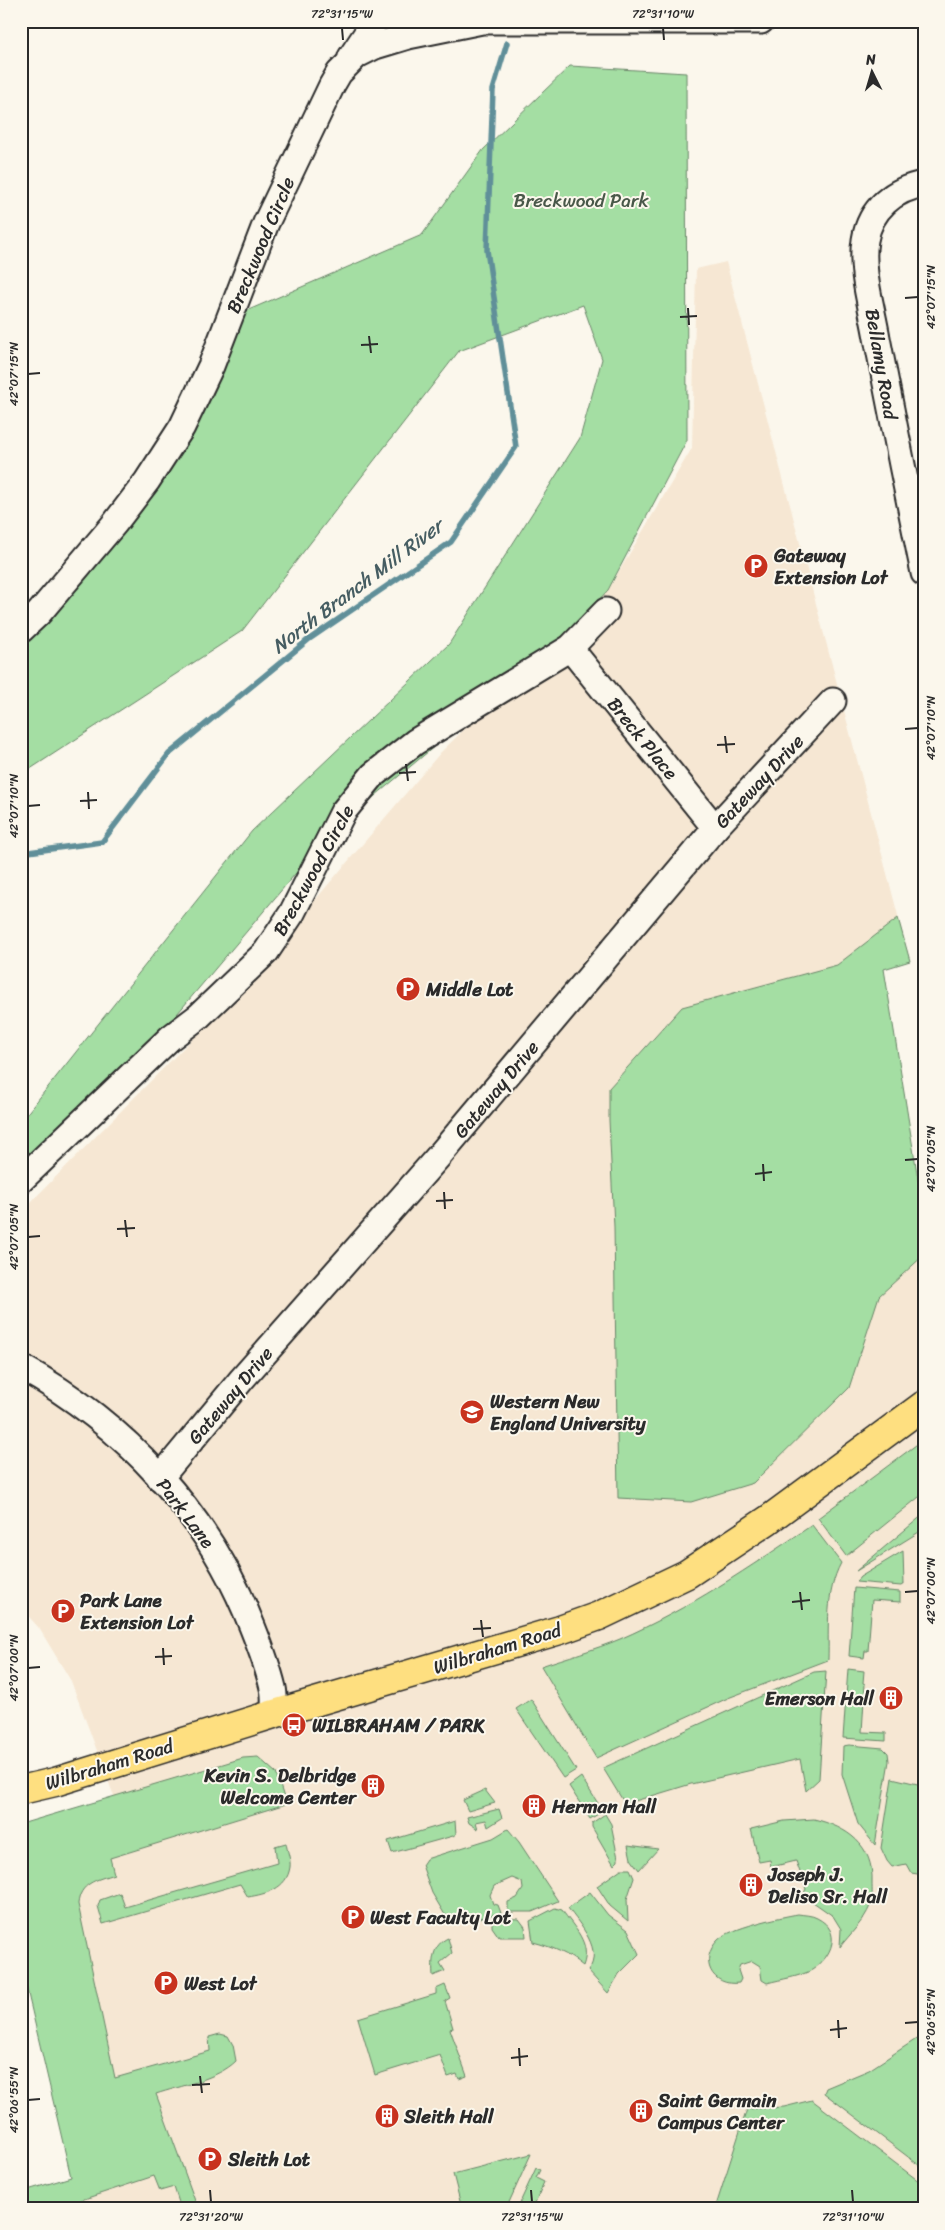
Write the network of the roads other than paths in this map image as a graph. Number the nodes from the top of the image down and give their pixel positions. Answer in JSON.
{"nodes":[{"id":1,"x":375,"y":21,"type":"edge"},
{"id":2,"x":435,"y":21,"type":"edge"},
{"id":3,"x":482,"y":21,"type":"edge"},
{"id":4,"x":761,"y":21,"type":"edge"},
{"id":5,"x":595,"y":22,"type":"edge"},
{"id":6,"x":339,"y":73,"type":"junction"},
{"id":7,"x":924,"y":184,"type":"edge"},
{"id":8,"x":924,"y":573,"type":"edge"},
{"id":9,"x":606,"y":611,"type":"dead end"},
{"id":10,"x":21,"y":630,"type":"edge"},
{"id":11,"x":570,"y":648,"type":"junction"},
{"id":12,"x":833,"y":701,"type":"dead end"},
{"id":13,"x":715,"y":828,"type":"junction"},
{"id":14,"x":21,"y":1180,"type":"edge"},
{"id":15,"x":21,"y":1367,"type":"edge"},
{"id":16,"x":924,"y":1405,"type":"edge"},
{"id":17,"x":160,"y":1478,"type":"junction"},
{"id":18,"x":274,"y":1714,"type":"junction"},
{"id":19,"x":21,"y":1790,"type":"edge"}],
"edges":[{"from":1,"to":6,"type":"street"},
{"from":2,"to":3,"type":"street"},
{"from":3,"to":5,"type":"street","name":"Breckwood Circle"},
{"from":3,"to":6,"type":"street","name":"Breckwood Circle"},
{"from":4,"to":5,"type":"street","name":"Breckwood Circle"},
{"from":6,"to":10,"type":"street","name":"Breckwood Circle"},
{"from":7,"to":8,"type":"street","name":"Bellamy Road"},
{"from":9,"to":11,"type":"street","name":"Breckwood Circle"},
{"from":11,"to":13,"type":"street","name":"Breck Place"},
{"from":11,"to":14,"type":"street","name":"Breckwood Circle"},
{"from":12,"to":13,"type":"street","name":"Gateway Drive"},
{"from":13,"to":17,"type":"street","name":"Gateway Drive"},
{"from":15,"to":17,"type":"street","name":"Park Lane"},
{"from":16,"to":18,"type":"main road","name":"Wilbraham Road"},
{"from":17,"to":18,"type":"street","name":"Park Lane"},
{"from":18,"to":19,"type":"main road","name":"Wilbraham Road"}]}
